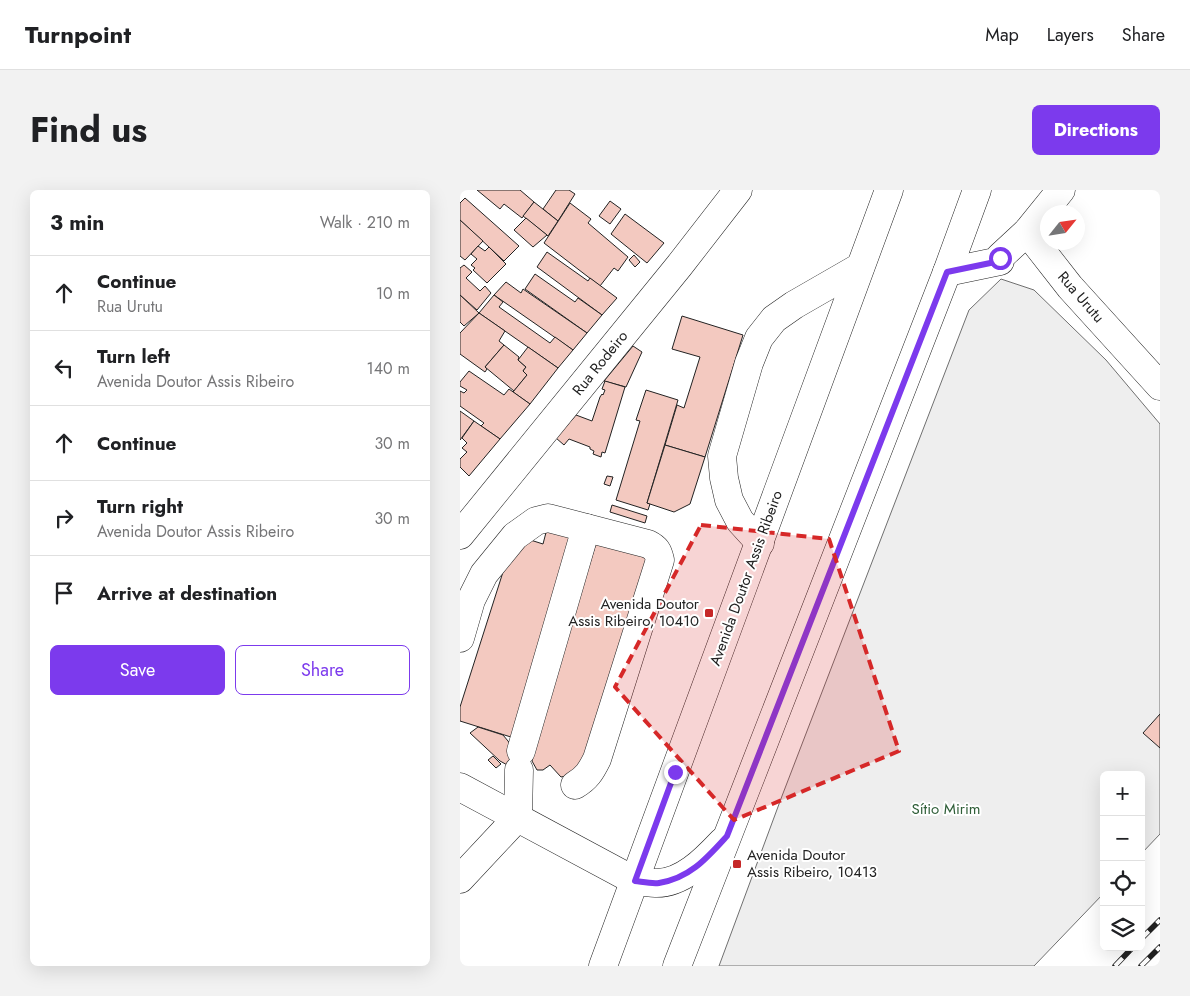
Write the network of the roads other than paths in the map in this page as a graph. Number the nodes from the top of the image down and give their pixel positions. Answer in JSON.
{"nodes":[{"id":1,"x":738,"y":190,"type":"edge"},
{"id":2,"x":889,"y":190,"type":"edge"},
{"id":3,"x":977,"y":190,"type":"edge"},
{"id":4,"x":1061,"y":190,"type":"edge"},
{"id":5,"x":1027,"y":232,"type":"junction"},
{"id":6,"x":860,"y":267,"type":"junction"},
{"id":7,"x":947,"y":272,"type":"junction"},
{"id":8,"x":1160,"y":386,"type":"edge"},
{"id":9,"x":586,"y":528,"type":"junction"},
{"id":10,"x":460,"y":535,"type":"edge"},
{"id":11,"x":760,"y":543,"type":"junction"},
{"id":12,"x":460,"y":638,"type":"edge"},
{"id":13,"x":575,"y":785,"type":"dead end"},
{"id":14,"x":460,"y":787,"type":"edge"},
{"id":15,"x":518,"y":817,"type":"junction"},
{"id":16,"x":727,"y":836,"type":"junction"},
{"id":17,"x":460,"y":879,"type":"edge"},
{"id":18,"x":635,"y":881,"type":"junction"},
{"id":19,"x":604,"y":966,"type":"edge"},
{"id":20,"x":677,"y":966,"type":"edge"}],
"edges":[{"from":1,"to":10,"type":"main road","name":"Rua Rodeiro"},
{"from":2,"to":6,"type":"main road","name":"Avenida Doutor Assis Ribeiro"},
{"from":3,"to":7,"type":"main road"},
{"from":4,"to":5,"type":"main road"},
{"from":5,"to":7,"type":"main road"},
{"from":5,"to":8,"type":"main road","name":"Rua Urutu"},
{"from":6,"to":11,"type":"main road","name":"Avenida Doutor Assis Ribeiro"},
{"from":6,"to":11,"type":"main road"},
{"from":7,"to":16,"type":"main road"},
{"from":9,"to":12,"type":"main road"},
{"from":9,"to":13,"type":"main road"},
{"from":9,"to":15,"type":"main road"},
{"from":11,"to":18,"type":"main road","name":"Avenida Doutor Assis Ribeiro"},
{"from":14,"to":15,"type":"main road"},
{"from":15,"to":17,"type":"main road"},
{"from":15,"to":18,"type":"main road"},
{"from":16,"to":18,"type":"main road"},
{"from":16,"to":20,"type":"main road"},
{"from":18,"to":19,"type":"main road","name":"Avenida Doutor Assis Ribeiro"}]}
